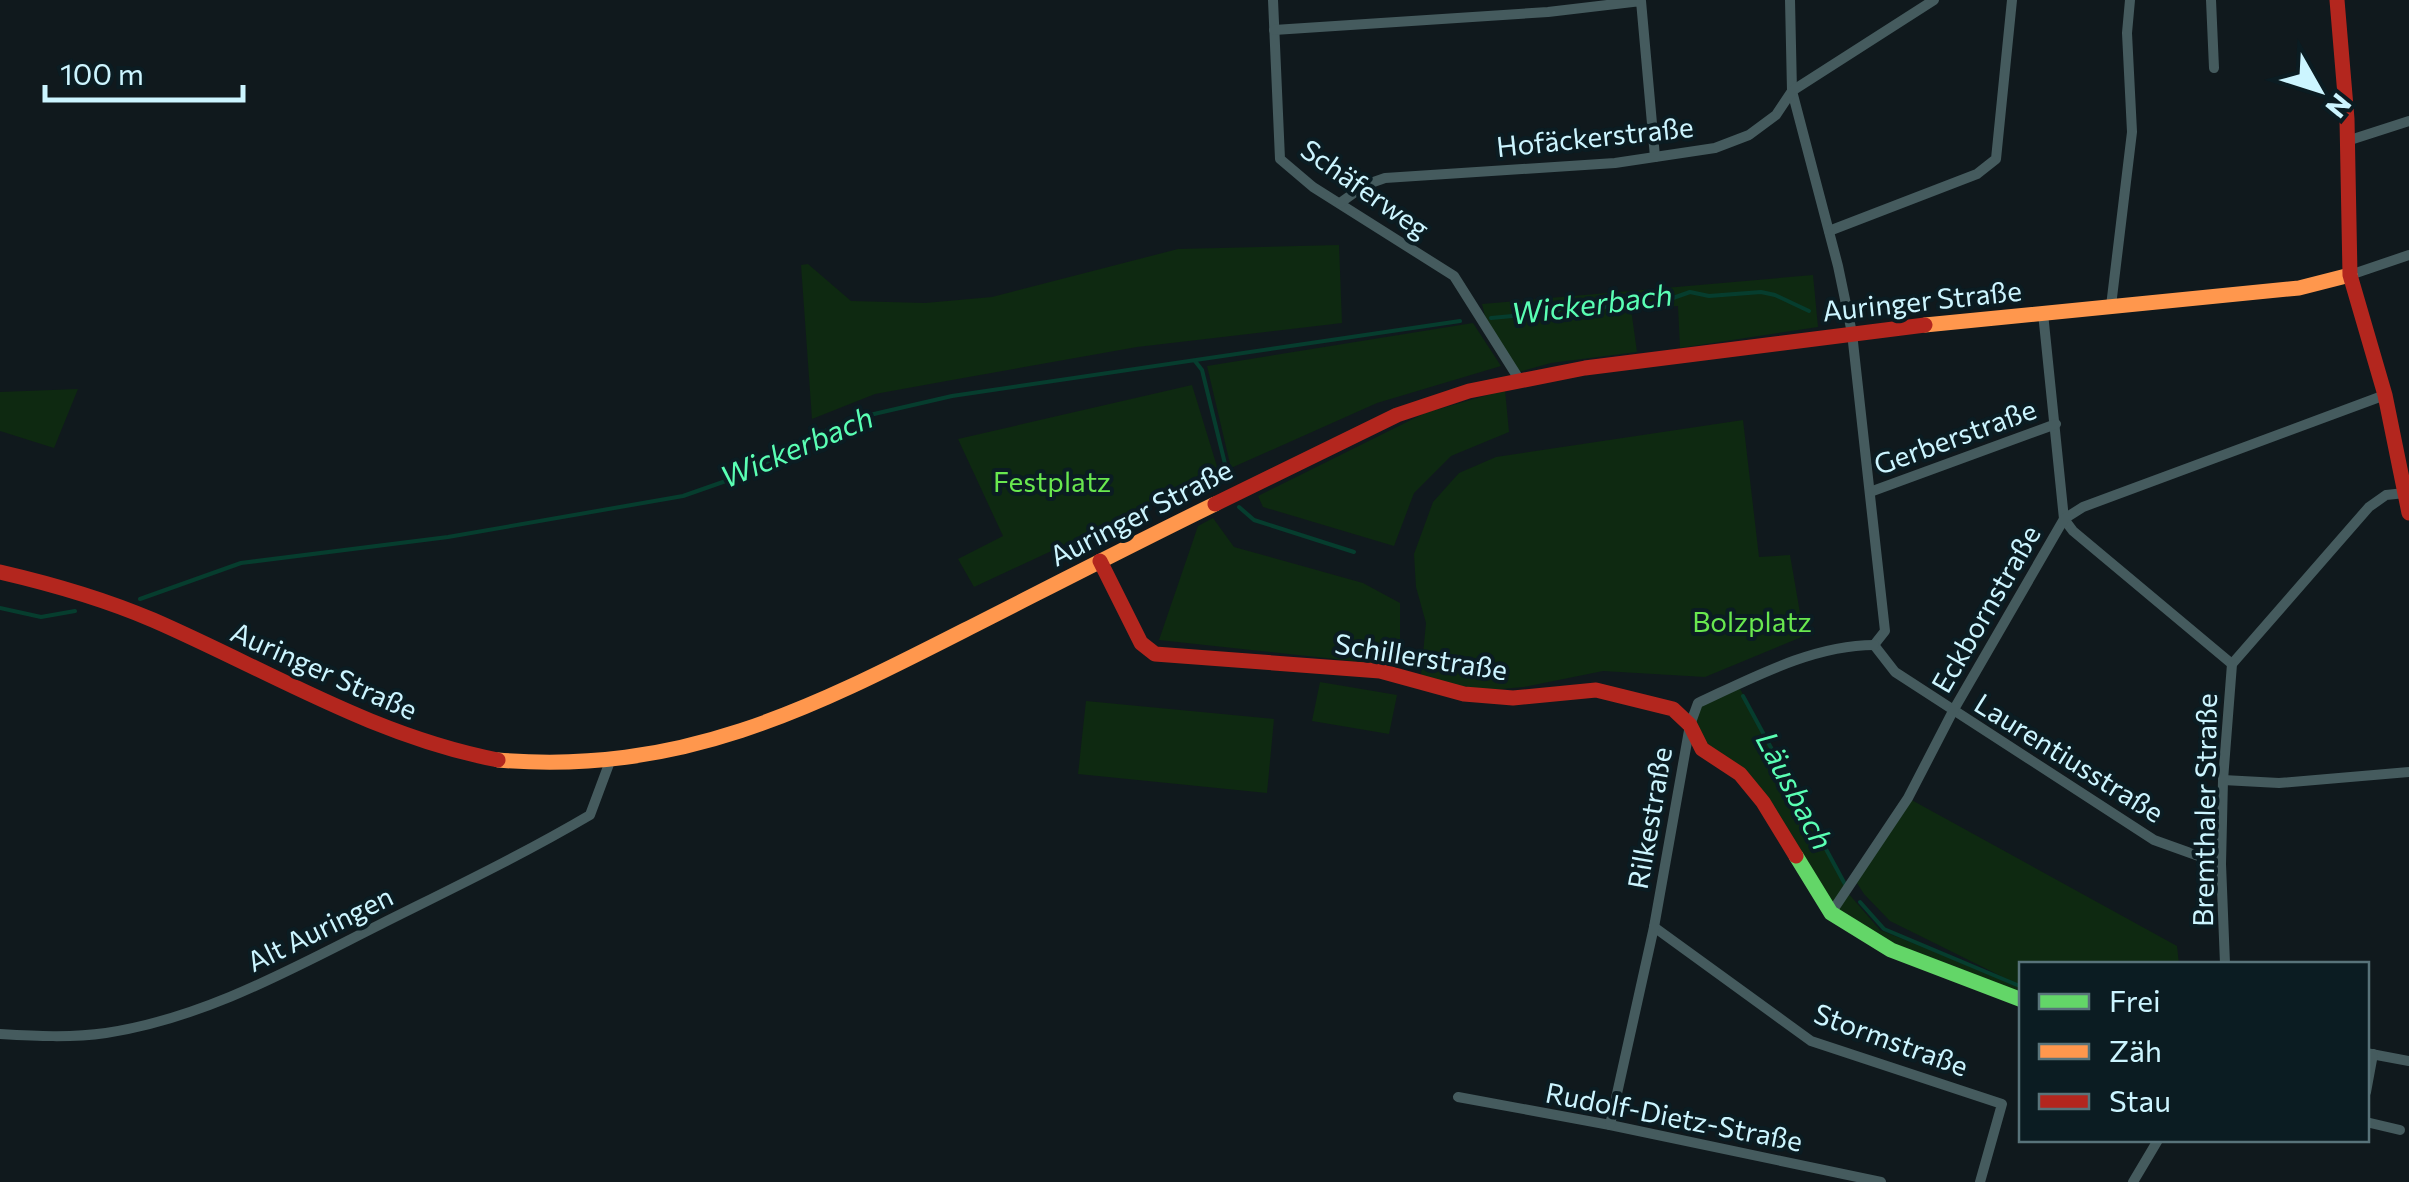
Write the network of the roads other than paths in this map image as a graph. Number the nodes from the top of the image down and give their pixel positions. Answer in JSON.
{"nodes":[{"id":1,"x":1273,"y":0,"type":"edge"},
{"id":2,"x":1790,"y":0,"type":"edge"},
{"id":3,"x":1934,"y":0,"type":"edge"},
{"id":4,"x":2012,"y":0,"type":"edge"},
{"id":5,"x":2130,"y":0,"type":"edge"},
{"id":6,"x":2211,"y":0,"type":"edge"},
{"id":7,"x":2337,"y":0,"type":"edge"},
{"id":8,"x":1274,"y":30,"type":"junction"},
{"id":9,"x":2214,"y":68,"type":"dead end"},
{"id":10,"x":1792,"y":91,"type":"junction"},
{"id":11,"x":2409,"y":121,"type":"edge"},
{"id":12,"x":2346,"y":141,"type":"junction"},
{"id":13,"x":1655,"y":157,"type":"junction"},
{"id":14,"x":1340,"y":203,"type":"junction"},
{"id":15,"x":1829,"y":231,"type":"junction"},
{"id":16,"x":2409,"y":255,"type":"edge"},
{"id":17,"x":2350,"y":276,"type":"junction"},
{"id":18,"x":2110,"y":306,"type":"junction"},
{"id":19,"x":2043,"y":313,"type":"junction"},
{"id":20,"x":1852,"y":333,"type":"junction"},
{"id":21,"x":1518,"y":379,"type":"junction"},
{"id":22,"x":2386,"y":395,"type":"junction"},
{"id":23,"x":2056,"y":424,"type":"junction"},
{"id":24,"x":2404,"y":464,"type":"edge"},
{"id":25,"x":1870,"y":492,"type":"junction"},
{"id":26,"x":2405,"y":493,"type":"junction"},
{"id":27,"x":2409,"y":513,"type":"edge"},
{"id":28,"x":2064,"y":519,"type":"junction"},
{"id":29,"x":1100,"y":561,"type":"junction"},
{"id":30,"x":0,"y":572,"type":"edge"},
{"id":31,"x":1874,"y":645,"type":"junction"},
{"id":32,"x":2232,"y":664,"type":"junction"},
{"id":33,"x":1953,"y":711,"type":"junction"},
{"id":34,"x":1690,"y":725,"type":"junction"},
{"id":35,"x":609,"y":764,"type":"junction"},
{"id":36,"x":2409,"y":772,"type":"edge"},
{"id":37,"x":2223,"y":780,"type":"junction"},
{"id":38,"x":2220,"y":864,"type":"junction"},
{"id":39,"x":1831,"y":913,"type":"junction"},
{"id":40,"x":1654,"y":927,"type":"junction"},
{"id":41,"x":2224,"y":962,"type":"edge"},
{"id":42,"x":2019,"y":999,"type":"edge"},
{"id":43,"x":0,"y":1034,"type":"edge"},
{"id":44,"x":2370,"y":1054,"type":"edge"},
{"id":45,"x":2409,"y":1061,"type":"edge"},
{"id":46,"x":1458,"y":1098,"type":"dead end"},
{"id":47,"x":2369,"y":1123,"type":"edge"},
{"id":48,"x":1610,"y":1125,"type":"junction"},
{"id":49,"x":2400,"y":1130,"type":"dead end"},
{"id":50,"x":2157,"y":1142,"type":"edge"},
{"id":51,"x":1882,"y":1182,"type":"edge"},
{"id":52,"x":1980,"y":1182,"type":"edge"},
{"id":53,"x":2132,"y":1182,"type":"edge"}],
"edges":[{"from":1,"to":8,"type":"street","name":"Schäferweg"},
{"from":2,"to":10,"type":"street"},
{"from":3,"to":10,"type":"street","name":"Hofäckerstraße"},
{"from":4,"to":15,"type":"street"},
{"from":5,"to":18,"type":"street"},
{"from":6,"to":9,"type":"street"},
{"from":7,"to":12,"type":"street"},
{"from":8,"to":13,"type":"street"},
{"from":8,"to":14,"type":"street","name":"Schäferweg"},
{"from":10,"to":13,"type":"street","name":"Hofäckerstraße"},
{"from":10,"to":15,"type":"street"},
{"from":11,"to":12,"type":"street"},
{"from":12,"to":17,"type":"street"},
{"from":13,"to":14,"type":"street","name":"Hofäckerstraße"},
{"from":14,"to":21,"type":"street","name":"Schäferweg"},
{"from":15,"to":20,"type":"street"},
{"from":16,"to":17,"type":"street"},
{"from":17,"to":18,"type":"street","name":"Auringer Straße"},
{"from":17,"to":22,"type":"street"},
{"from":18,"to":19,"type":"street","name":"Auringer Straße"},
{"from":19,"to":20,"type":"street","name":"Auringer Straße"},
{"from":19,"to":23,"type":"street"},
{"from":20,"to":21,"type":"street","name":"Auringer Straße"},
{"from":20,"to":25,"type":"street"},
{"from":21,"to":29,"type":"street","name":"Auringer Straße"},
{"from":22,"to":24,"type":"street"},
{"from":22,"to":28,"type":"street","name":"Eckbornstraße"},
{"from":23,"to":25,"type":"street","name":"Gerberstraße"},
{"from":23,"to":28,"type":"street"},
{"from":24,"to":26,"type":"street"},
{"from":25,"to":31,"type":"street"},
{"from":26,"to":27,"type":"street"},
{"from":26,"to":32,"type":"street","name":"Bremthaler Straße"},
{"from":28,"to":32,"type":"street"},
{"from":28,"to":33,"type":"street","name":"Eckbornstraße"},
{"from":29,"to":34,"type":"street","name":"Schillerstraße"},
{"from":29,"to":35,"type":"street","name":"Auringer Straße"},
{"from":30,"to":35,"type":"street","name":"Auringer Straße"},
{"from":31,"to":33,"type":"street","name":"Laurentiusstraße"},
{"from":31,"to":34,"type":"street","name":"Rilkestraße"},
{"from":32,"to":37,"type":"street","name":"Bremthaler Straße"},
{"from":33,"to":38,"type":"street","name":"Laurentiusstraße"},
{"from":33,"to":39,"type":"street","name":"Eckbornstraße"},
{"from":34,"to":39,"type":"street","name":"Schillerstraße"},
{"from":34,"to":40,"type":"street","name":"Rilkestraße"},
{"from":35,"to":43,"type":"street","name":"Alt Auringen"},
{"from":36,"to":37,"type":"street"},
{"from":37,"to":38,"type":"street","name":"Bremthaler Straße"},
{"from":38,"to":41,"type":"street","name":"Bremthaler Straße"},
{"from":39,"to":42,"type":"street","name":"Schillerstraße"},
{"from":40,"to":48,"type":"street","name":"Rilkestraße"},
{"from":40,"to":52,"type":"street","name":"Stormstraße"},
{"from":44,"to":45,"type":"street"},
{"from":46,"to":48,"type":"street","name":"Rudolf-Dietz-Straße"},
{"from":47,"to":49,"type":"street"},
{"from":48,"to":51,"type":"street","name":"Rudolf-Dietz-Straße"},
{"from":50,"to":53,"type":"street"}]}
